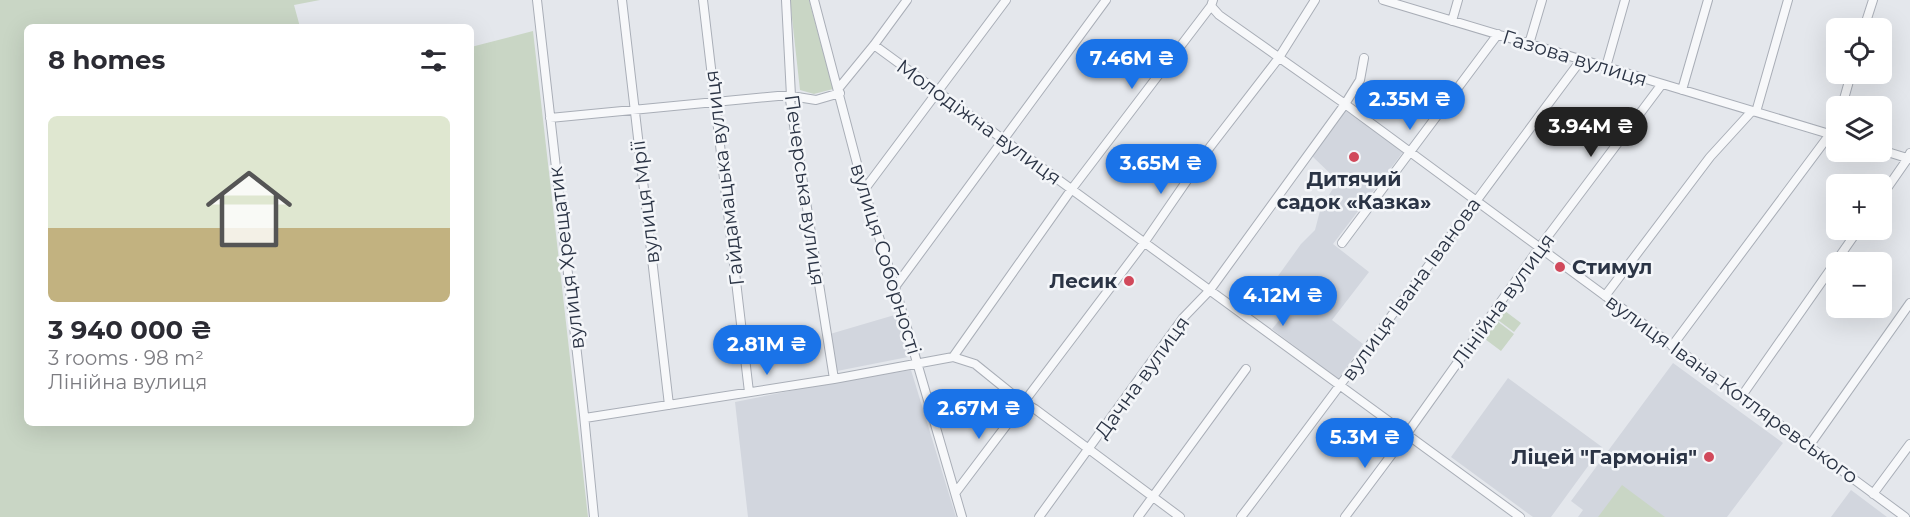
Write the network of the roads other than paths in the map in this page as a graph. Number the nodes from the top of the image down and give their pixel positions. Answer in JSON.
{"nodes":[{"id":1,"x":537,"y":0,"type":"edge"},
{"id":2,"x":622,"y":0,"type":"edge"},
{"id":3,"x":703,"y":0,"type":"edge"},
{"id":4,"x":786,"y":0,"type":"edge"},
{"id":5,"x":814,"y":0,"type":"edge"},
{"id":6,"x":907,"y":0,"type":"edge"},
{"id":7,"x":1006,"y":0,"type":"edge"},
{"id":8,"x":1106,"y":0,"type":"edge"},
{"id":9,"x":1315,"y":0,"type":"edge"},
{"id":10,"x":1383,"y":0,"type":"edge"},
{"id":11,"x":1458,"y":0,"type":"edge"},
{"id":12,"x":1542,"y":0,"type":"edge"},
{"id":13,"x":1625,"y":0,"type":"edge"},
{"id":14,"x":1708,"y":0,"type":"edge"},
{"id":15,"x":1788,"y":0,"type":"edge"},
{"id":16,"x":1873,"y":0,"type":"edge"},
{"id":17,"x":1212,"y":3,"type":"edge"},
{"id":18,"x":1867,"y":18,"type":"edge"},
{"id":19,"x":1452,"y":21,"type":"junction"},
{"id":20,"x":1498,"y":34,"type":"junction"},
{"id":21,"x":1530,"y":44,"type":"junction"},
{"id":22,"x":874,"y":45,"type":"junction"},
{"id":23,"x":1364,"y":58,"type":"dead end"},
{"id":24,"x":1278,"y":59,"type":"junction"},
{"id":25,"x":1581,"y":60,"type":"junction"},
{"id":26,"x":1606,"y":67,"type":"junction"},
{"id":27,"x":1662,"y":84,"type":"junction"},
{"id":28,"x":1682,"y":90,"type":"junction"},
{"id":29,"x":839,"y":91,"type":"junction"},
{"id":30,"x":938,"y":92,"type":"junction"},
{"id":31,"x":791,"y":96,"type":"junction"},
{"id":32,"x":714,"y":102,"type":"junction"},
{"id":33,"x":1345,"y":104,"type":"junction"},
{"id":34,"x":635,"y":110,"type":"junction"},
{"id":35,"x":1754,"y":112,"type":"junction"},
{"id":36,"x":550,"y":118,"type":"junction"},
{"id":37,"x":1826,"y":133,"type":"edge"},
{"id":38,"x":1004,"y":141,"type":"junction"},
{"id":39,"x":1826,"y":144,"type":"edge"},
{"id":40,"x":1410,"y":152,"type":"junction"},
{"id":41,"x":1892,"y":153,"type":"edge"},
{"id":42,"x":1909,"y":157,"type":"edge"},
{"id":43,"x":1892,"y":181,"type":"edge"},
{"id":44,"x":864,"y":190,"type":"junction"},
{"id":45,"x":1071,"y":190,"type":"junction"},
{"id":46,"x":1475,"y":201,"type":"junction"},
{"id":47,"x":1851,"y":240,"type":"edge"},
{"id":48,"x":1144,"y":243,"type":"junction"},
{"id":49,"x":1342,"y":243,"type":"dead end"},
{"id":50,"x":1539,"y":248,"type":"junction"},
{"id":51,"x":896,"y":287,"type":"junction"},
{"id":52,"x":1210,"y":290,"type":"junction"},
{"id":53,"x":1605,"y":296,"type":"junction"},
{"id":54,"x":1910,"y":303,"type":"edge"},
{"id":55,"x":1672,"y":346,"type":"junction"},
{"id":56,"x":952,"y":357,"type":"junction"},
{"id":57,"x":918,"y":364,"type":"junction"},
{"id":58,"x":1246,"y":369,"type":"dead end"},
{"id":59,"x":834,"y":379,"type":"junction"},
{"id":60,"x":1342,"y":385,"type":"junction"},
{"id":61,"x":749,"y":392,"type":"junction"},
{"id":62,"x":1741,"y":396,"type":"junction"},
{"id":63,"x":1022,"y":402,"type":"junction"},
{"id":64,"x":669,"y":405,"type":"junction"},
{"id":65,"x":585,"y":418,"type":"junction"},
{"id":66,"x":1406,"y":435,"type":"junction"},
{"id":67,"x":1910,"y":444,"type":"edge"},
{"id":68,"x":1809,"y":446,"type":"junction"},
{"id":69,"x":1089,"y":449,"type":"junction"},
{"id":70,"x":956,"y":492,"type":"junction"},
{"id":71,"x":1873,"y":494,"type":"junction"},
{"id":72,"x":1153,"y":496,"type":"junction"},
{"id":73,"x":594,"y":517,"type":"edge"},
{"id":74,"x":962,"y":517,"type":"edge"},
{"id":75,"x":1039,"y":517,"type":"edge"},
{"id":76,"x":1138,"y":517,"type":"edge"},
{"id":77,"x":1180,"y":517,"type":"edge"},
{"id":78,"x":1241,"y":517,"type":"edge"},
{"id":79,"x":1345,"y":517,"type":"edge"},
{"id":80,"x":1520,"y":517,"type":"edge"},
{"id":81,"x":1905,"y":517,"type":"edge"}],
"edges":[{"from":1,"to":36,"type":"street","name":"вулиця Хрещатик"},
{"from":2,"to":34,"type":"street","name":"вулиця Мрії"},
{"from":3,"to":32,"type":"street","name":"Гайдамацька вулиця"},
{"from":4,"to":31,"type":"street","name":"Печерська вулиця"},
{"from":5,"to":29,"type":"street","name":"вулиця Соборності"},
{"from":6,"to":22,"type":"street"},
{"from":7,"to":30,"type":"street"},
{"from":8,"to":38,"type":"street"},
{"from":9,"to":24,"type":"street"},
{"from":10,"to":19,"type":"street","name":"Газова вулиця"},
{"from":11,"to":19,"type":"street"},
{"from":12,"to":21,"type":"street"},
{"from":13,"to":26,"type":"street"},
{"from":14,"to":28,"type":"street"},
{"from":15,"to":35,"type":"street"},
{"from":16,"to":18,"type":"street"},
{"from":17,"to":24,"type":"street","name":"вулиця Івана Котляревського"},
{"from":17,"to":45,"type":"street"},
{"from":19,"to":20,"type":"street","name":"Газова вулиця"},
{"from":20,"to":21,"type":"street","name":"Газова вулиця"},
{"from":20,"to":40,"type":"street"},
{"from":21,"to":25,"type":"street","name":"Газова вулиця"},
{"from":22,"to":29,"type":"street"},
{"from":22,"to":30,"type":"street","name":"Молодіжна вулиця"},
{"from":23,"to":33,"type":"street","name":"Дачна вулиця"},
{"from":24,"to":33,"type":"street","name":"вулиця Івана Котляревського"},
{"from":24,"to":48,"type":"street"},
{"from":25,"to":26,"type":"street","name":"Газова вулиця"},
{"from":25,"to":46,"type":"street","name":"вулиця Івана Іванова"},
{"from":26,"to":27,"type":"street","name":"Газова вулиця"},
{"from":27,"to":28,"type":"street","name":"Газова вулиця"},
{"from":27,"to":50,"type":"street","name":"Лінійна вулиця"},
{"from":28,"to":35,"type":"street","name":"Газова вулиця"},
{"from":29,"to":31,"type":"street"},
{"from":29,"to":44,"type":"street","name":"вулиця Соборності"},
{"from":30,"to":38,"type":"street","name":"Молодіжна вулиця"},
{"from":30,"to":44,"type":"street"},
{"from":31,"to":32,"type":"street"},
{"from":31,"to":59,"type":"street","name":"Печерська вулиця"},
{"from":32,"to":34,"type":"street"},
{"from":32,"to":61,"type":"street","name":"Гайдамацька вулиця"},
{"from":33,"to":40,"type":"street","name":"вулиця Івана Котляревського"},
{"from":33,"to":52,"type":"street","name":"Дачна вулиця"},
{"from":34,"to":36,"type":"street"},
{"from":34,"to":64,"type":"street","name":"вулиця Мрії"},
{"from":35,"to":37,"type":"street","name":"Газова вулиця"},
{"from":35,"to":53,"type":"street"},
{"from":36,"to":65,"type":"street","name":"вулиця Хрещатик"},
{"from":38,"to":45,"type":"street","name":"Молодіжна вулиця"},
{"from":38,"to":51,"type":"street"},
{"from":39,"to":55,"type":"street"},
{"from":40,"to":46,"type":"street","name":"вулиця Івана Котляревського"},
{"from":40,"to":49,"type":"street"},
{"from":41,"to":42,"type":"street"},
{"from":42,"to":43,"type":"street"},
{"from":44,"to":51,"type":"street","name":"вулиця Соборності"},
{"from":45,"to":48,"type":"street","name":"Молодіжна вулиця"},
{"from":45,"to":56,"type":"street"},
{"from":46,"to":50,"type":"street","name":"вулиця Івана Котляревського"},
{"from":46,"to":60,"type":"street","name":"вулиця Івана Іванова"},
{"from":47,"to":62,"type":"street"},
{"from":48,"to":52,"type":"street","name":"Молодіжна вулиця"},
{"from":48,"to":63,"type":"street"},
{"from":50,"to":53,"type":"street","name":"вулиця Івана Котляревського"},
{"from":50,"to":66,"type":"street","name":"Лінійна вулиця"},
{"from":51,"to":57,"type":"street","name":"вулиця Соборності"},
{"from":52,"to":60,"type":"street","name":"Молодіжна вулиця"},
{"from":52,"to":69,"type":"street","name":"Дачна вулиця"},
{"from":53,"to":55,"type":"street","name":"вулиця Івана Котляревського"},
{"from":54,"to":68,"type":"street"},
{"from":55,"to":62,"type":"street","name":"вулиця Івана Котляревського"},
{"from":56,"to":57,"type":"street"},
{"from":56,"to":63,"type":"street"},
{"from":57,"to":59,"type":"street"},
{"from":57,"to":70,"type":"street","name":"вулиця Соборності"},
{"from":58,"to":72,"type":"street"},
{"from":59,"to":61,"type":"street"},
{"from":60,"to":66,"type":"street","name":"Молодіжна вулиця"},
{"from":60,"to":78,"type":"street","name":"вулиця Івана Іванова"},
{"from":61,"to":64,"type":"street"},
{"from":62,"to":68,"type":"street","name":"вулиця Івана Котляревського"},
{"from":63,"to":69,"type":"street"},
{"from":63,"to":70,"type":"street"},
{"from":64,"to":65,"type":"street"},
{"from":65,"to":73,"type":"street","name":"вулиця Хрещатик"},
{"from":66,"to":79,"type":"street","name":"Лінійна вулиця"},
{"from":66,"to":80,"type":"street","name":"Молодіжна вулиця"},
{"from":67,"to":71,"type":"street"},
{"from":68,"to":71,"type":"street","name":"вулиця Івана Котляревського"},
{"from":69,"to":72,"type":"street"},
{"from":69,"to":75,"type":"street","name":"Дачна вулиця"},
{"from":70,"to":74,"type":"street","name":"вулиця Соборності"},
{"from":71,"to":81,"type":"street","name":"вулиця Івана Котляревського"},
{"from":72,"to":76,"type":"street"},
{"from":72,"to":77,"type":"street"}]}
